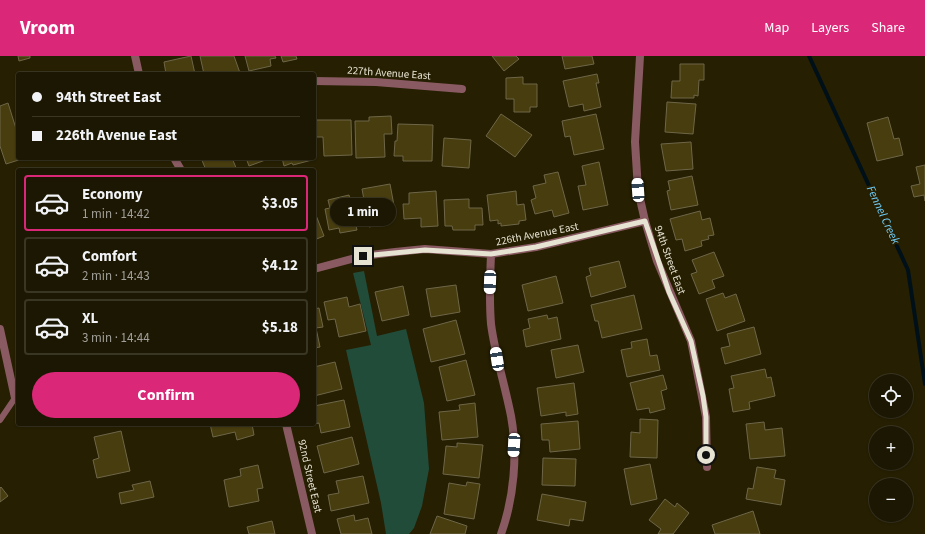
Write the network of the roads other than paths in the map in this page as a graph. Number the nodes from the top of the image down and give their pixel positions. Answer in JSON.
{"nodes":[{"id":1,"x":135,"y":56,"type":"edge"},
{"id":2,"x":640,"y":56,"type":"edge"},
{"id":3,"x":139,"y":72,"type":"edge"},
{"id":4,"x":316,"y":81,"type":"edge"},
{"id":5,"x":462,"y":89,"type":"dead end"},
{"id":6,"x":645,"y":221,"type":"junction"},
{"id":7,"x":491,"y":254,"type":"junction"},
{"id":8,"x":316,"y":268,"type":"edge"},
{"id":9,"x":0,"y":329,"type":"edge"},
{"id":10,"x":15,"y":398,"type":"joint"},
{"id":11,"x":0,"y":420,"type":"edge"},
{"id":12,"x":286,"y":426,"type":"edge"},
{"id":13,"x":707,"y":467,"type":"dead end"},
{"id":14,"x":312,"y":534,"type":"edge"},
{"id":15,"x":501,"y":534,"type":"edge"}],
"edges":[{"from":1,"to":3,"type":"street"},
{"from":2,"to":6,"type":"street","name":"94th Street East"},
{"from":4,"to":5,"type":"street","name":"227th Avenue East"},
{"from":6,"to":7,"type":"street","name":"226th Avenue East"},
{"from":6,"to":13,"type":"street","name":"94th Street East"},
{"from":7,"to":8,"type":"street","name":"226th Avenue East"},
{"from":7,"to":15,"type":"street"},
{"from":9,"to":10,"type":"street"},
{"from":10,"to":11,"type":"lane"},
{"from":12,"to":14,"type":"street","name":"92nd Street East"}]}
